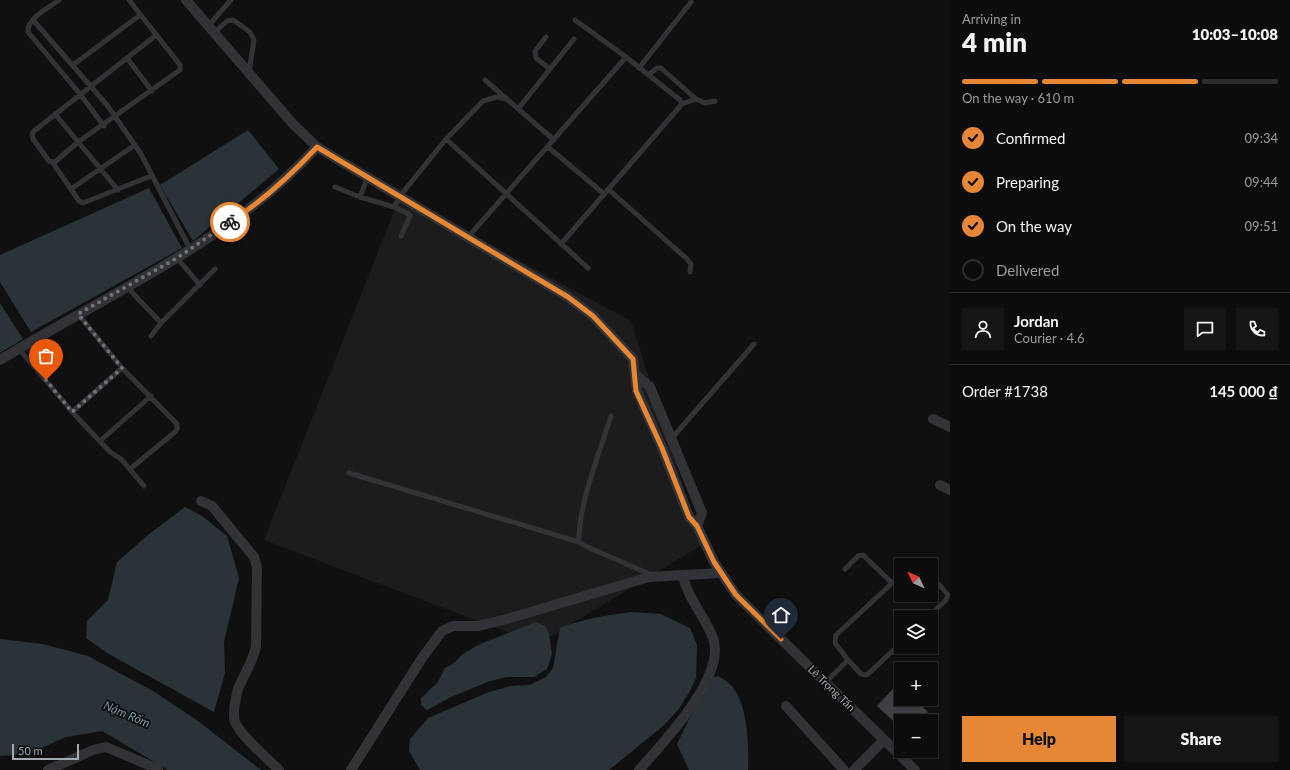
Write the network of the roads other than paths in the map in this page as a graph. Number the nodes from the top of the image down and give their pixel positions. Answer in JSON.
{"nodes":[{"id":1,"x":59,"y":0,"type":"edge"},
{"id":2,"x":129,"y":0,"type":"edge"},
{"id":3,"x":186,"y":0,"type":"edge"},
{"id":4,"x":231,"y":0,"type":"edge"},
{"id":5,"x":690,"y":2,"type":"dead end"},
{"id":6,"x":140,"y":15,"type":"junction"},
{"id":7,"x":33,"y":20,"type":"junction"},
{"id":8,"x":575,"y":20,"type":"dead end"},
{"id":9,"x":211,"y":29,"type":"junction"},
{"id":10,"x":155,"y":36,"type":"junction"},
{"id":11,"x":546,"y":37,"type":"dead end"},
{"id":12,"x":574,"y":39,"type":"dead end"},
{"id":13,"x":626,"y":57,"type":"junction"},
{"id":14,"x":126,"y":58,"type":"junction"},
{"id":15,"x":73,"y":65,"type":"junction"},
{"id":16,"x":639,"y":68,"type":"junction"},
{"id":17,"x":550,"y":69,"type":"junction"},
{"id":18,"x":249,"y":74,"type":"junction"},
{"id":19,"x":648,"y":75,"type":"junction"},
{"id":20,"x":485,"y":80,"type":"dead end"},
{"id":21,"x":90,"y":86,"type":"junction"},
{"id":22,"x":152,"y":91,"type":"junction"},
{"id":23,"x":80,"y":94,"type":"junction"},
{"id":24,"x":507,"y":99,"type":"junction"},
{"id":25,"x":696,"y":99,"type":"junction"},
{"id":26,"x":715,"y":101,"type":"dead end"},
{"id":27,"x":682,"y":104,"type":"junction"},
{"id":28,"x":518,"y":109,"type":"junction"},
{"id":29,"x":55,"y":114,"type":"junction"},
{"id":30,"x":116,"y":117,"type":"junction"},
{"id":31,"x":104,"y":126,"type":"junction"},
{"id":32,"x":446,"y":139,"type":"junction"},
{"id":33,"x":554,"y":140,"type":"junction"},
{"id":34,"x":78,"y":142,"type":"junction"},
{"id":35,"x":135,"y":145,"type":"junction"},
{"id":36,"x":317,"y":147,"type":"junction"},
{"id":37,"x":548,"y":147,"type":"junction"},
{"id":38,"x":53,"y":163,"type":"junction"},
{"id":39,"x":100,"y":169,"type":"junction"},
{"id":40,"x":151,"y":176,"type":"junction"},
{"id":41,"x":368,"y":176,"type":"junction"},
{"id":42,"x":335,"y":187,"type":"dead end"},
{"id":43,"x":71,"y":189,"type":"junction"},
{"id":44,"x":118,"y":190,"type":"junction"},
{"id":45,"x":606,"y":191,"type":"junction"},
{"id":46,"x":507,"y":194,"type":"junction"},
{"id":47,"x":400,"y":196,"type":"junction"},
{"id":48,"x":360,"y":197,"type":"junction"},
{"id":49,"x":394,"y":207,"type":"junction"},
{"id":50,"x":401,"y":236,"type":"dead end"},
{"id":51,"x":468,"y":236,"type":"junction"},
{"id":52,"x":561,"y":244,"type":"junction"},
{"id":53,"x":190,"y":249,"type":"junction"},
{"id":54,"x":177,"y":258,"type":"junction"},
{"id":55,"x":588,"y":268,"type":"dead end"},
{"id":56,"x":215,"y":269,"type":"dead end"},
{"id":57,"x":690,"y":272,"type":"dead end"},
{"id":58,"x":200,"y":285,"type":"junction"},
{"id":59,"x":126,"y":287,"type":"junction"},
{"id":60,"x":78,"y":314,"type":"junction"},
{"id":61,"x":162,"y":323,"type":"junction"},
{"id":62,"x":151,"y":336,"type":"dead end"},
{"id":63,"x":754,"y":344,"type":"dead end"},
{"id":64,"x":19,"y":349,"type":"junction"},
{"id":65,"x":0,"y":360,"type":"edge"},
{"id":66,"x":122,"y":368,"type":"junction"},
{"id":67,"x":636,"y":375,"type":"junction"},
{"id":68,"x":151,"y":396,"type":"junction"},
{"id":69,"x":72,"y":412,"type":"junction"},
{"id":70,"x":611,"y":416,"type":"dead end"},
{"id":71,"x":933,"y":419,"type":"dead end"},
{"id":72,"x":950,"y":427,"type":"edge"},
{"id":73,"x":672,"y":438,"type":"junction"},
{"id":74,"x":100,"y":441,"type":"junction"},
{"id":75,"x":130,"y":469,"type":"junction"},
{"id":76,"x":349,"y":473,"type":"dead end"},
{"id":77,"x":940,"y":485,"type":"dead end"},
{"id":78,"x":144,"y":486,"type":"dead end"},
{"id":79,"x":950,"y":490,"type":"edge"},
{"id":80,"x":201,"y":501,"type":"dead end"},
{"id":81,"x":697,"y":526,"type":"junction"},
{"id":82,"x":579,"y":542,"type":"junction"},
{"id":83,"x":845,"y":569,"type":"dead end"},
{"id":84,"x":721,"y":573,"type":"junction"},
{"id":85,"x":683,"y":575,"type":"junction"},
{"id":86,"x":656,"y":576,"type":"junction"},
{"id":87,"x":892,"y":583,"type":"joint"},
{"id":88,"x":938,"y":584,"type":"edge"},
{"id":89,"x":935,"y":610,"type":"edge"},
{"id":90,"x":894,"y":650,"type":"edge"},
{"id":91,"x":848,"y":660,"type":"junction"},
{"id":92,"x":826,"y":682,"type":"junction"},
{"id":93,"x":786,"y":706,"type":"dead end"},
{"id":94,"x":884,"y":740,"type":"junction"},
{"id":95,"x":158,"y":769,"type":"dead end"},
{"id":96,"x":48,"y":770,"type":"edge"},
{"id":97,"x":279,"y":770,"type":"edge"},
{"id":98,"x":351,"y":770,"type":"edge"},
{"id":99,"x":639,"y":770,"type":"edge"},
{"id":100,"x":844,"y":770,"type":"edge"},
{"id":101,"x":854,"y":770,"type":"edge"},
{"id":102,"x":915,"y":770,"type":"edge"}],
"edges":[{"from":1,"to":7,"type":"lane"},
{"from":2,"to":6,"type":"lane"},
{"from":3,"to":9,"type":"street","name":"Lê Trọng Tấn"},
{"from":4,"to":9,"type":"lane"},
{"from":5,"to":16,"type":"lane"},
{"from":6,"to":10,"type":"lane"},
{"from":6,"to":15,"type":"lane"},
{"from":7,"to":15,"type":"lane"},
{"from":7,"to":23,"type":"lane"},
{"from":8,"to":13,"type":"lane"},
{"from":9,"to":18,"type":"street","name":"Lê Trọng Tấn"},
{"from":9,"to":18,"type":"lane"},
{"from":10,"to":14,"type":"lane"},
{"from":10,"to":22,"type":"lane"},
{"from":11,"to":17,"type":"lane"},
{"from":12,"to":17,"type":"lane"},
{"from":13,"to":16,"type":"lane"},
{"from":13,"to":33,"type":"lane"},
{"from":14,"to":21,"type":"lane"},
{"from":14,"to":22,"type":"lane"},
{"from":15,"to":21,"type":"lane"},
{"from":16,"to":19,"type":"lane"},
{"from":17,"to":28,"type":"lane"},
{"from":18,"to":36,"type":"street","name":"Lê Trọng Tấn"},
{"from":19,"to":25,"type":"lane"},
{"from":19,"to":27,"type":"lane"},
{"from":20,"to":24,"type":"lane"},
{"from":21,"to":23,"type":"lane"},
{"from":21,"to":30,"type":"lane"},
{"from":22,"to":30,"type":"lane"},
{"from":23,"to":29,"type":"lane"},
{"from":23,"to":31,"type":"lane"},
{"from":24,"to":28,"type":"lane"},
{"from":24,"to":32,"type":"lane"},
{"from":25,"to":26,"type":"lane"},
{"from":25,"to":27,"type":"lane"},
{"from":27,"to":45,"type":"lane"},
{"from":28,"to":33,"type":"lane"},
{"from":29,"to":34,"type":"lane"},
{"from":29,"to":38,"type":"lane"},
{"from":30,"to":31,"type":"lane"},
{"from":30,"to":35,"type":"lane"},
{"from":31,"to":34,"type":"lane"},
{"from":32,"to":46,"type":"lane"},
{"from":32,"to":47,"type":"lane"},
{"from":33,"to":37,"type":"lane"},
{"from":34,"to":38,"type":"lane"},
{"from":34,"to":39,"type":"lane"},
{"from":35,"to":39,"type":"lane"},
{"from":35,"to":40,"type":"lane"},
{"from":36,"to":41,"type":"street","name":"Lê Trọng Tấn"},
{"from":36,"to":53,"type":"street"},
{"from":37,"to":45,"type":"lane"},
{"from":37,"to":46,"type":"lane"},
{"from":38,"to":43,"type":"lane"},
{"from":39,"to":43,"type":"lane"},
{"from":39,"to":44,"type":"lane"},
{"from":40,"to":44,"type":"lane"},
{"from":40,"to":53,"type":"lane"},
{"from":41,"to":47,"type":"street","name":"Lê Trọng Tấn"},
{"from":41,"to":48,"type":"lane"},
{"from":42,"to":48,"type":"lane"},
{"from":43,"to":44,"type":"lane"},
{"from":45,"to":52,"type":"lane"},
{"from":45,"to":57,"type":"lane"},
{"from":46,"to":51,"type":"lane"},
{"from":46,"to":52,"type":"lane"},
{"from":47,"to":49,"type":"lane"},
{"from":47,"to":51,"type":"street","name":"Lê Trọng Tấn"},
{"from":48,"to":49,"type":"lane"},
{"from":49,"to":50,"type":"lane"},
{"from":51,"to":67,"type":"street","name":"Lê Trọng Tấn"},
{"from":52,"to":55,"type":"lane"},
{"from":53,"to":54,"type":"street"},
{"from":54,"to":58,"type":"lane"},
{"from":54,"to":59,"type":"street"},
{"from":56,"to":58,"type":"lane"},
{"from":58,"to":61,"type":"lane"},
{"from":59,"to":60,"type":"street"},
{"from":59,"to":61,"type":"lane"},
{"from":60,"to":64,"type":"street"},
{"from":60,"to":66,"type":"lane"},
{"from":61,"to":62,"type":"lane"},
{"from":63,"to":73,"type":"lane"},
{"from":64,"to":65,"type":"street"},
{"from":64,"to":69,"type":"lane"},
{"from":66,"to":68,"type":"lane"},
{"from":66,"to":69,"type":"lane"},
{"from":67,"to":73,"type":"street"},
{"from":67,"to":81,"type":"street","name":"Lê Trọng Tấn"},
{"from":68,"to":74,"type":"lane"},
{"from":68,"to":75,"type":"lane"},
{"from":69,"to":74,"type":"lane"},
{"from":70,"to":82,"type":"lane"},
{"from":71,"to":72,"type":"street"},
{"from":73,"to":81,"type":"street"},
{"from":74,"to":75,"type":"lane"},
{"from":75,"to":78,"type":"lane"},
{"from":76,"to":82,"type":"lane"},
{"from":77,"to":79,"type":"street"},
{"from":80,"to":97,"type":"street"},
{"from":81,"to":84,"type":"street","name":"Lê Trọng Tấn"},
{"from":82,"to":86,"type":"lane"},
{"from":83,"to":87,"type":"lane"},
{"from":84,"to":85,"type":"street"},
{"from":84,"to":92,"type":"street","name":"Lê Trọng Tấn"},
{"from":85,"to":86,"type":"street"},
{"from":85,"to":99,"type":"street"},
{"from":86,"to":98,"type":"street"},
{"from":87,"to":91,"type":"lane"},
{"from":88,"to":89,"type":"lane"},
{"from":90,"to":91,"type":"lane"},
{"from":91,"to":92,"type":"lane"},
{"from":92,"to":94,"type":"street","name":"Lê Trọng Tấn"},
{"from":93,"to":100,"type":"street"},
{"from":94,"to":101,"type":"street"},
{"from":94,"to":102,"type":"street","name":"Lê Trọng Tấn"},
{"from":95,"to":96,"type":"street"}]}
